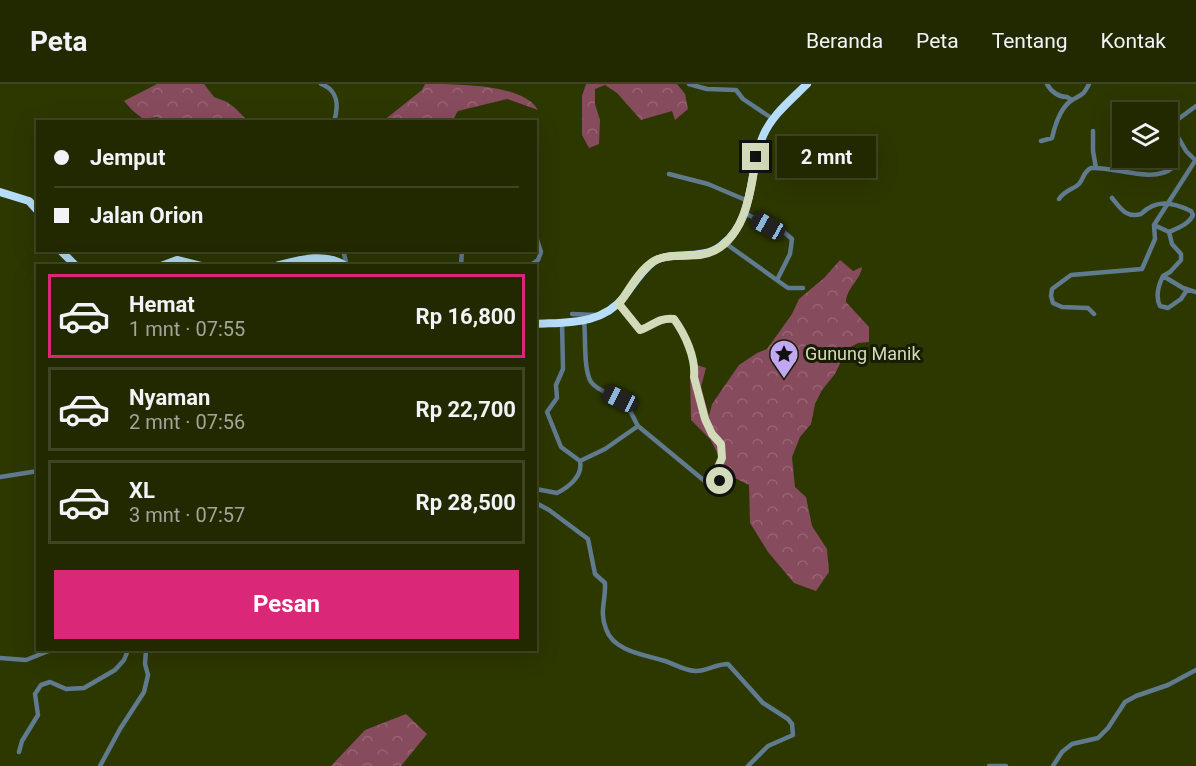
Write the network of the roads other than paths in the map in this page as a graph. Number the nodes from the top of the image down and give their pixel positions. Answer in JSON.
{"nodes":[{"id":1,"x":321,"y":84,"type":"edge"},
{"id":2,"x":689,"y":84,"type":"edge"},
{"id":3,"x":1047,"y":84,"type":"edge"},
{"id":4,"x":1089,"y":84,"type":"edge"},
{"id":5,"x":806,"y":85,"type":"edge"},
{"id":6,"x":1072,"y":100,"type":"junction"},
{"id":7,"x":1196,"y":106,"type":"edge"},
{"id":8,"x":1178,"y":118,"type":"edge"},
{"id":9,"x":773,"y":119,"type":"junction"},
{"id":10,"x":334,"y":120,"type":"edge"},
{"id":11,"x":1093,"y":131,"type":"dead end"},
{"id":12,"x":1178,"y":138,"type":"edge"},
{"id":13,"x":1041,"y":141,"type":"dead end"},
{"id":14,"x":1196,"y":161,"type":"edge"},
{"id":15,"x":1096,"y":168,"type":"junction"},
{"id":16,"x":1172,"y":168,"type":"edge"},
{"id":17,"x":669,"y":174,"type":"dead end"},
{"id":18,"x":0,"y":192,"type":"edge"},
{"id":19,"x":1112,"y":198,"type":"dead end"},
{"id":20,"x":1059,"y":199,"type":"dead end"},
{"id":21,"x":748,"y":201,"type":"junction"},
{"id":22,"x":1167,"y":203,"type":"junction"},
{"id":23,"x":36,"y":209,"type":"edge"},
{"id":24,"x":744,"y":213,"type":"junction"},
{"id":25,"x":1154,"y":225,"type":"junction"},
{"id":26,"x":1169,"y":232,"type":"junction"},
{"id":27,"x":537,"y":240,"type":"edge"},
{"id":28,"x":725,"y":243,"type":"junction"},
{"id":29,"x":62,"y":252,"type":"edge"},
{"id":30,"x":74,"y":264,"type":"edge"},
{"id":31,"x":166,"y":264,"type":"edge"},
{"id":32,"x":193,"y":264,"type":"edge"},
{"id":33,"x":285,"y":264,"type":"edge"},
{"id":34,"x":342,"y":264,"type":"edge"},
{"id":35,"x":533,"y":264,"type":"edge"},
{"id":36,"x":1163,"y":276,"type":"junction"},
{"id":37,"x":777,"y":280,"type":"junction"},
{"id":38,"x":804,"y":288,"type":"dead end"},
{"id":39,"x":1186,"y":290,"type":"junction"},
{"id":40,"x":1196,"y":292,"type":"edge"},
{"id":41,"x":619,"y":304,"type":"junction"},
{"id":42,"x":572,"y":314,"type":"dead end"},
{"id":43,"x":1094,"y":314,"type":"dead end"},
{"id":44,"x":600,"y":316,"type":"junction"},
{"id":45,"x":584,"y":320,"type":"junction"},
{"id":46,"x":562,"y":322,"type":"junction"},
{"id":47,"x":537,"y":324,"type":"edge"},
{"id":48,"x":638,"y":426,"type":"junction"},
{"id":49,"x":580,"y":461,"type":"junction"},
{"id":50,"x":36,"y":471,"type":"edge"},
{"id":51,"x":0,"y":477,"type":"edge"},
{"id":52,"x":537,"y":489,"type":"edge"},
{"id":53,"x":537,"y":504,"type":"edge"},
{"id":54,"x":48,"y":651,"type":"edge"},
{"id":55,"x":128,"y":651,"type":"edge"},
{"id":56,"x":146,"y":651,"type":"edge"},
{"id":57,"x":0,"y":658,"type":"edge"},
{"id":58,"x":1196,"y":670,"type":"edge"},
{"id":59,"x":19,"y":753,"type":"dead end"},
{"id":60,"x":100,"y":766,"type":"edge"},
{"id":61,"x":748,"y":766,"type":"edge"},
{"id":62,"x":989,"y":766,"type":"edge"},
{"id":63,"x":1006,"y":766,"type":"edge"},
{"id":64,"x":1053,"y":766,"type":"edge"}],
"edges":[{"from":1,"to":10,"type":"street"},
{"from":2,"to":9,"type":"street"},
{"from":3,"to":6,"type":"street"},
{"from":4,"to":6,"type":"street"},
{"from":5,"to":9,"type":"highway"},
{"from":6,"to":13,"type":"street"},
{"from":7,"to":8,"type":"street"},
{"from":9,"to":21,"type":"highway"},
{"from":11,"to":15,"type":"street"},
{"from":12,"to":14,"type":"street"},
{"from":14,"to":22,"type":"street"},
{"from":15,"to":16,"type":"street"},
{"from":15,"to":20,"type":"street"},
{"from":17,"to":21,"type":"street"},
{"from":18,"to":23,"type":"highway"},
{"from":19,"to":22,"type":"street"},
{"from":21,"to":24,"type":"highway"},
{"from":22,"to":25,"type":"street"},
{"from":22,"to":26,"type":"street"},
{"from":24,"to":28,"type":"highway"},
{"from":24,"to":37,"type":"street"},
{"from":25,"to":26,"type":"street"},
{"from":25,"to":43,"type":"street"},
{"from":26,"to":36,"type":"street"},
{"from":27,"to":35,"type":"street"},
{"from":28,"to":37,"type":"street"},
{"from":28,"to":41,"type":"highway"},
{"from":29,"to":30,"type":"highway"},
{"from":31,"to":32,"type":"highway"},
{"from":33,"to":34,"type":"highway"},
{"from":36,"to":39,"type":"street"},
{"from":36,"to":39,"type":"street"},
{"from":37,"to":38,"type":"street"},
{"from":39,"to":40,"type":"street"},
{"from":41,"to":44,"type":"highway"},
{"from":41,"to":48,"type":"street"},
{"from":42,"to":44,"type":"street"},
{"from":44,"to":45,"type":"highway"},
{"from":45,"to":46,"type":"highway"},
{"from":45,"to":48,"type":"street"},
{"from":46,"to":47,"type":"highway"},
{"from":46,"to":49,"type":"street"},
{"from":48,"to":49,"type":"street"},
{"from":49,"to":52,"type":"street"},
{"from":50,"to":51,"type":"street"},
{"from":53,"to":61,"type":"street"},
{"from":54,"to":57,"type":"street"},
{"from":55,"to":59,"type":"street"},
{"from":56,"to":60,"type":"street"},
{"from":58,"to":64,"type":"street"},
{"from":62,"to":63,"type":"street"}]}
